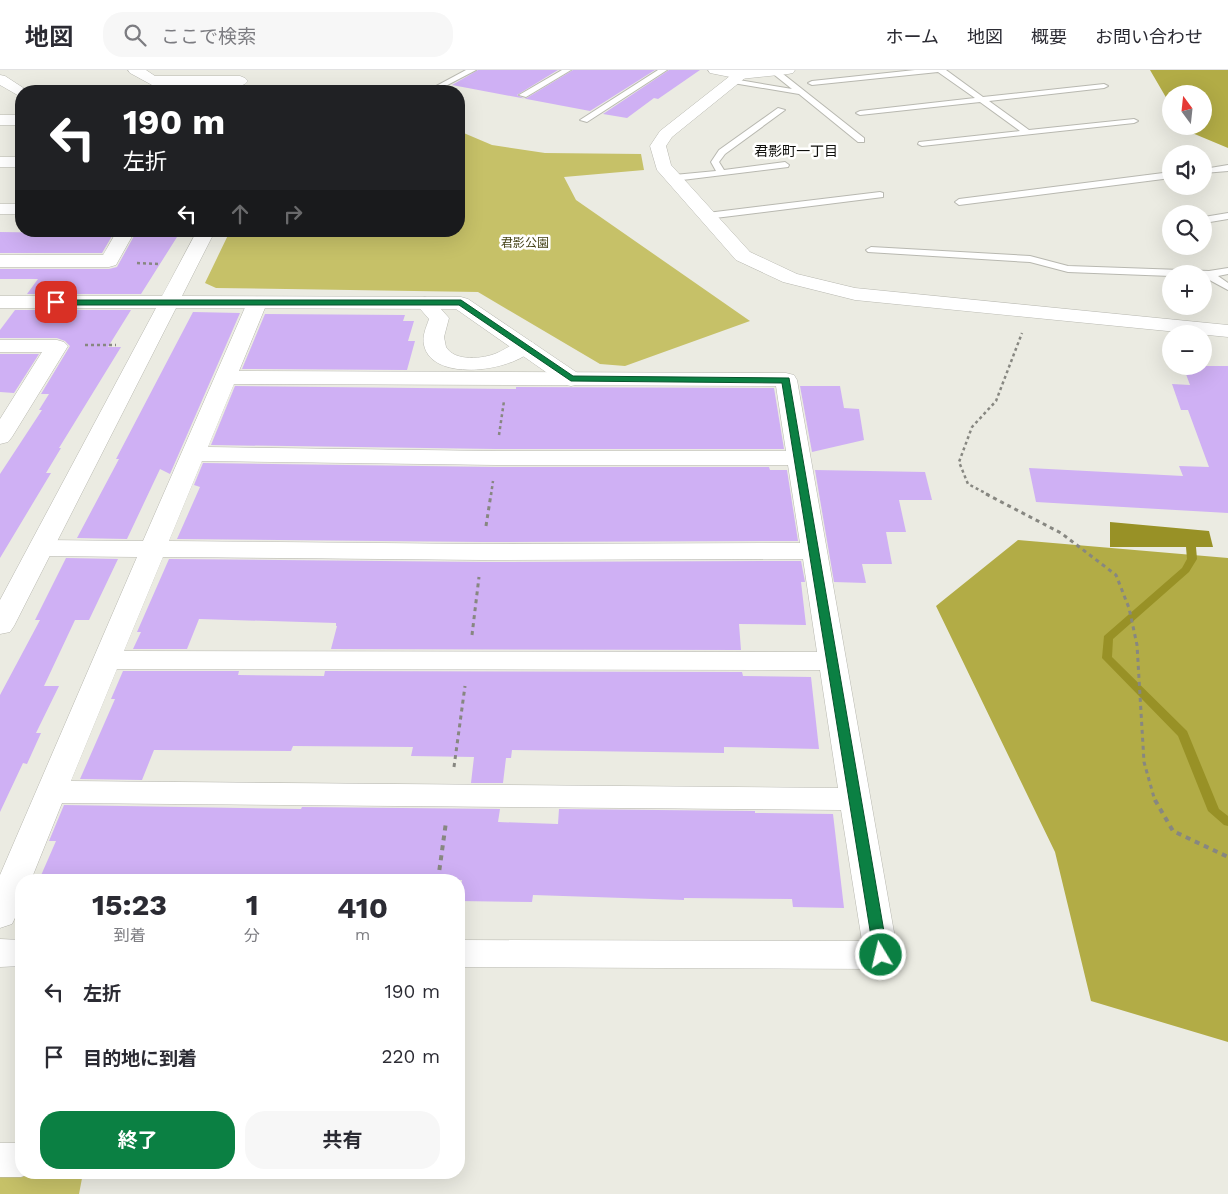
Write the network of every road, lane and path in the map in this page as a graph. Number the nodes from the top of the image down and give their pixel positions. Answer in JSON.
{"nodes":[{"id":1,"x":135,"y":70,"type":"edge"},
{"id":2,"x":472,"y":70,"type":"edge"},
{"id":3,"x":567,"y":70,"type":"edge"},
{"id":4,"x":663,"y":70,"type":"edge"},
{"id":5,"x":715,"y":70,"type":"edge"},
{"id":6,"x":936,"y":70,"type":"edge"},
{"id":7,"x":941,"y":70,"type":"edge"},
{"id":8,"x":781,"y":71,"type":"edge"},
{"id":9,"x":208,"y":75,"type":"edge"},
{"id":10,"x":737,"y":78,"type":"junction"},
{"id":11,"x":240,"y":81,"type":"dead end"},
{"id":12,"x":812,"y":83,"type":"dead end"},
{"id":13,"x":443,"y":85,"type":"edge"},
{"id":14,"x":1104,"y":86,"type":"dead end"},
{"id":15,"x":801,"y":92,"type":"junction"},
{"id":16,"x":523,"y":96,"type":"dead end"},
{"id":17,"x":982,"y":100,"type":"junction"},
{"id":18,"x":781,"y":110,"type":"dead end"},
{"id":19,"x":860,"y":113,"type":"dead end"},
{"id":20,"x":0,"y":120,"type":"edge"},
{"id":21,"x":15,"y":120,"type":"edge"},
{"id":22,"x":584,"y":120,"type":"dead end"},
{"id":23,"x":1134,"y":121,"type":"dead end"},
{"id":24,"x":1027,"y":132,"type":"junction"},
{"id":25,"x":861,"y":140,"type":"dead end"},
{"id":26,"x":922,"y":144,"type":"dead end"},
{"id":27,"x":0,"y":162,"type":"edge"},
{"id":28,"x":15,"y":162,"type":"edge"},
{"id":29,"x":784,"y":165,"type":"dead end"},
{"id":30,"x":1228,"y":168,"type":"edge"},
{"id":31,"x":1212,"y":170,"type":"edge"},
{"id":32,"x":721,"y":172,"type":"junction"},
{"id":33,"x":1162,"y":177,"type":"edge"},
{"id":34,"x":674,"y":178,"type":"junction"},
{"id":35,"x":880,"y":195,"type":"dead end"},
{"id":36,"x":959,"y":202,"type":"dead end"},
{"id":37,"x":0,"y":208,"type":"edge"},
{"id":38,"x":15,"y":208,"type":"edge"},
{"id":39,"x":707,"y":216,"type":"junction"},
{"id":40,"x":1228,"y":216,"type":"edge"},
{"id":41,"x":1212,"y":219,"type":"edge"},
{"id":42,"x":123,"y":237,"type":"edge"},
{"id":43,"x":203,"y":237,"type":"edge"},
{"id":44,"x":871,"y":250,"type":"dead end"},
{"id":45,"x":0,"y":261,"type":"edge"},
{"id":46,"x":109,"y":261,"type":"junction"},
{"id":47,"x":189,"y":264,"type":"junction"},
{"id":48,"x":1228,"y":271,"type":"edge"},
{"id":49,"x":1162,"y":272,"type":"edge"},
{"id":50,"x":1212,"y":274,"type":"edge"},
{"id":51,"x":1212,"y":276,"type":"edge"},
{"id":52,"x":1228,"y":287,"type":"edge"},
{"id":53,"x":0,"y":302,"type":"edge"},
{"id":54,"x":168,"y":303,"type":"junction"},
{"id":55,"x":257,"y":303,"type":"junction"},
{"id":56,"x":425,"y":303,"type":"junction"},
{"id":57,"x":1031,"y":312,"type":"junction"},
{"id":58,"x":1228,"y":331,"type":"edge"},
{"id":59,"x":146,"y":345,"type":"junction"},
{"id":60,"x":0,"y":346,"type":"edge"},
{"id":61,"x":57,"y":346,"type":"junction"},
{"id":62,"x":524,"y":346,"type":"junction"},
{"id":63,"x":226,"y":376,"type":"junction"},
{"id":64,"x":507,"y":378,"type":"junction"},
{"id":65,"x":571,"y":379,"type":"junction"},
{"id":66,"x":8,"y":412,"type":"edge"},
{"id":67,"x":0,"y":437,"type":"edge"},
{"id":68,"x":194,"y":454,"type":"junction"},
{"id":69,"x":496,"y":458,"type":"junction"},
{"id":70,"x":799,"y":458,"type":"junction"},
{"id":71,"x":42,"y":548,"type":"junction"},
{"id":72,"x":151,"y":550,"type":"junction"},
{"id":73,"x":814,"y":551,"type":"junction"},
{"id":74,"x":482,"y":552,"type":"junction"},
{"id":75,"x":0,"y":626,"type":"edge"},
{"id":76,"x":108,"y":660,"type":"junction"},
{"id":77,"x":468,"y":661,"type":"junction"},
{"id":78,"x":832,"y":661,"type":"junction"},
{"id":79,"x":52,"y":792,"type":"junction"},
{"id":80,"x":450,"y":794,"type":"junction"},
{"id":81,"x":856,"y":799,"type":"junction"},
{"id":82,"x":1228,"y":856,"type":"edge"},
{"id":83,"x":18,"y":874,"type":"edge"},
{"id":84,"x":439,"y":874,"type":"edge"},
{"id":85,"x":15,"y":880,"type":"edge"},
{"id":86,"x":0,"y":916,"type":"edge"},
{"id":87,"x":0,"y":953,"type":"edge"},
{"id":88,"x":15,"y":953,"type":"edge"},
{"id":89,"x":465,"y":954,"type":"edge"},
{"id":90,"x":0,"y":1160,"type":"edge"},
{"id":91,"x":15,"y":1160,"type":"edge"}],
"edges":[{"from":1,"to":9,"type":"street"},
{"from":2,"to":13,"type":"lane"},
{"from":3,"to":16,"type":"lane"},
{"from":4,"to":22,"type":"lane"},
{"from":5,"to":10,"type":"street"},
{"from":6,"to":12,"type":"lane"},
{"from":7,"to":17,"type":"lane"},
{"from":8,"to":10,"type":"street"},
{"from":8,"to":15,"type":"lane"},
{"from":9,"to":11,"type":"street"},
{"from":10,"to":15,"type":"lane"},
{"from":10,"to":34,"type":"street"},
{"from":14,"to":17,"type":"lane"},
{"from":15,"to":25,"type":"lane"},
{"from":17,"to":19,"type":"lane"},
{"from":17,"to":24,"type":"lane"},
{"from":18,"to":32,"type":"lane"},
{"from":20,"to":21,"type":"street"},
{"from":23,"to":24,"type":"lane"},
{"from":24,"to":26,"type":"lane"},
{"from":27,"to":28,"type":"street"},
{"from":29,"to":32,"type":"lane"},
{"from":30,"to":31,"type":"lane"},
{"from":32,"to":34,"type":"lane"},
{"from":33,"to":36,"type":"lane"},
{"from":34,"to":39,"type":"street"},
{"from":35,"to":39,"type":"lane"},
{"from":37,"to":38,"type":"street"},
{"from":39,"to":57,"type":"street"},
{"from":40,"to":41,"type":"lane"},
{"from":42,"to":46,"type":"street"},
{"from":43,"to":47,"type":"street"},
{"from":44,"to":49,"type":"lane"},
{"from":45,"to":46,"type":"street"},
{"from":46,"to":47,"type":"path"},
{"from":47,"to":54,"type":"street"},
{"from":48,"to":50,"type":"lane"},
{"from":51,"to":52,"type":"lane"},
{"from":53,"to":54,"type":"street"},
{"from":54,"to":55,"type":"street"},
{"from":54,"to":59,"type":"street"},
{"from":55,"to":56,"type":"street"},
{"from":55,"to":63,"type":"street"},
{"from":56,"to":62,"type":"street"},
{"from":56,"to":62,"type":"street"},
{"from":57,"to":58,"type":"street"},
{"from":57,"to":82,"type":"path"},
{"from":59,"to":61,"type":"path"},
{"from":59,"to":71,"type":"street"},
{"from":60,"to":61,"type":"street"},
{"from":61,"to":66,"type":"street"},
{"from":62,"to":65,"type":"street"},
{"from":63,"to":64,"type":"street"},
{"from":63,"to":68,"type":"street"},
{"from":64,"to":65,"type":"street"},
{"from":64,"to":69,"type":"path"},
{"from":65,"to":70,"type":"street"},
{"from":66,"to":67,"type":"street"},
{"from":68,"to":69,"type":"street"},
{"from":68,"to":72,"type":"street"},
{"from":69,"to":70,"type":"street"},
{"from":69,"to":74,"type":"path"},
{"from":70,"to":73,"type":"street"},
{"from":71,"to":72,"type":"street"},
{"from":71,"to":75,"type":"street"},
{"from":72,"to":74,"type":"street"},
{"from":72,"to":76,"type":"street"},
{"from":73,"to":74,"type":"street"},
{"from":73,"to":78,"type":"street"},
{"from":74,"to":77,"type":"path"},
{"from":76,"to":77,"type":"street"},
{"from":76,"to":79,"type":"street"},
{"from":77,"to":78,"type":"street"},
{"from":77,"to":80,"type":"path"},
{"from":78,"to":81,"type":"street"},
{"from":79,"to":80,"type":"street"},
{"from":79,"to":83,"type":"street"},
{"from":80,"to":81,"type":"street"},
{"from":80,"to":84,"type":"path"},
{"from":81,"to":89,"type":"street"},
{"from":85,"to":86,"type":"street"},
{"from":87,"to":88,"type":"street"},
{"from":90,"to":91,"type":"street"}]}
